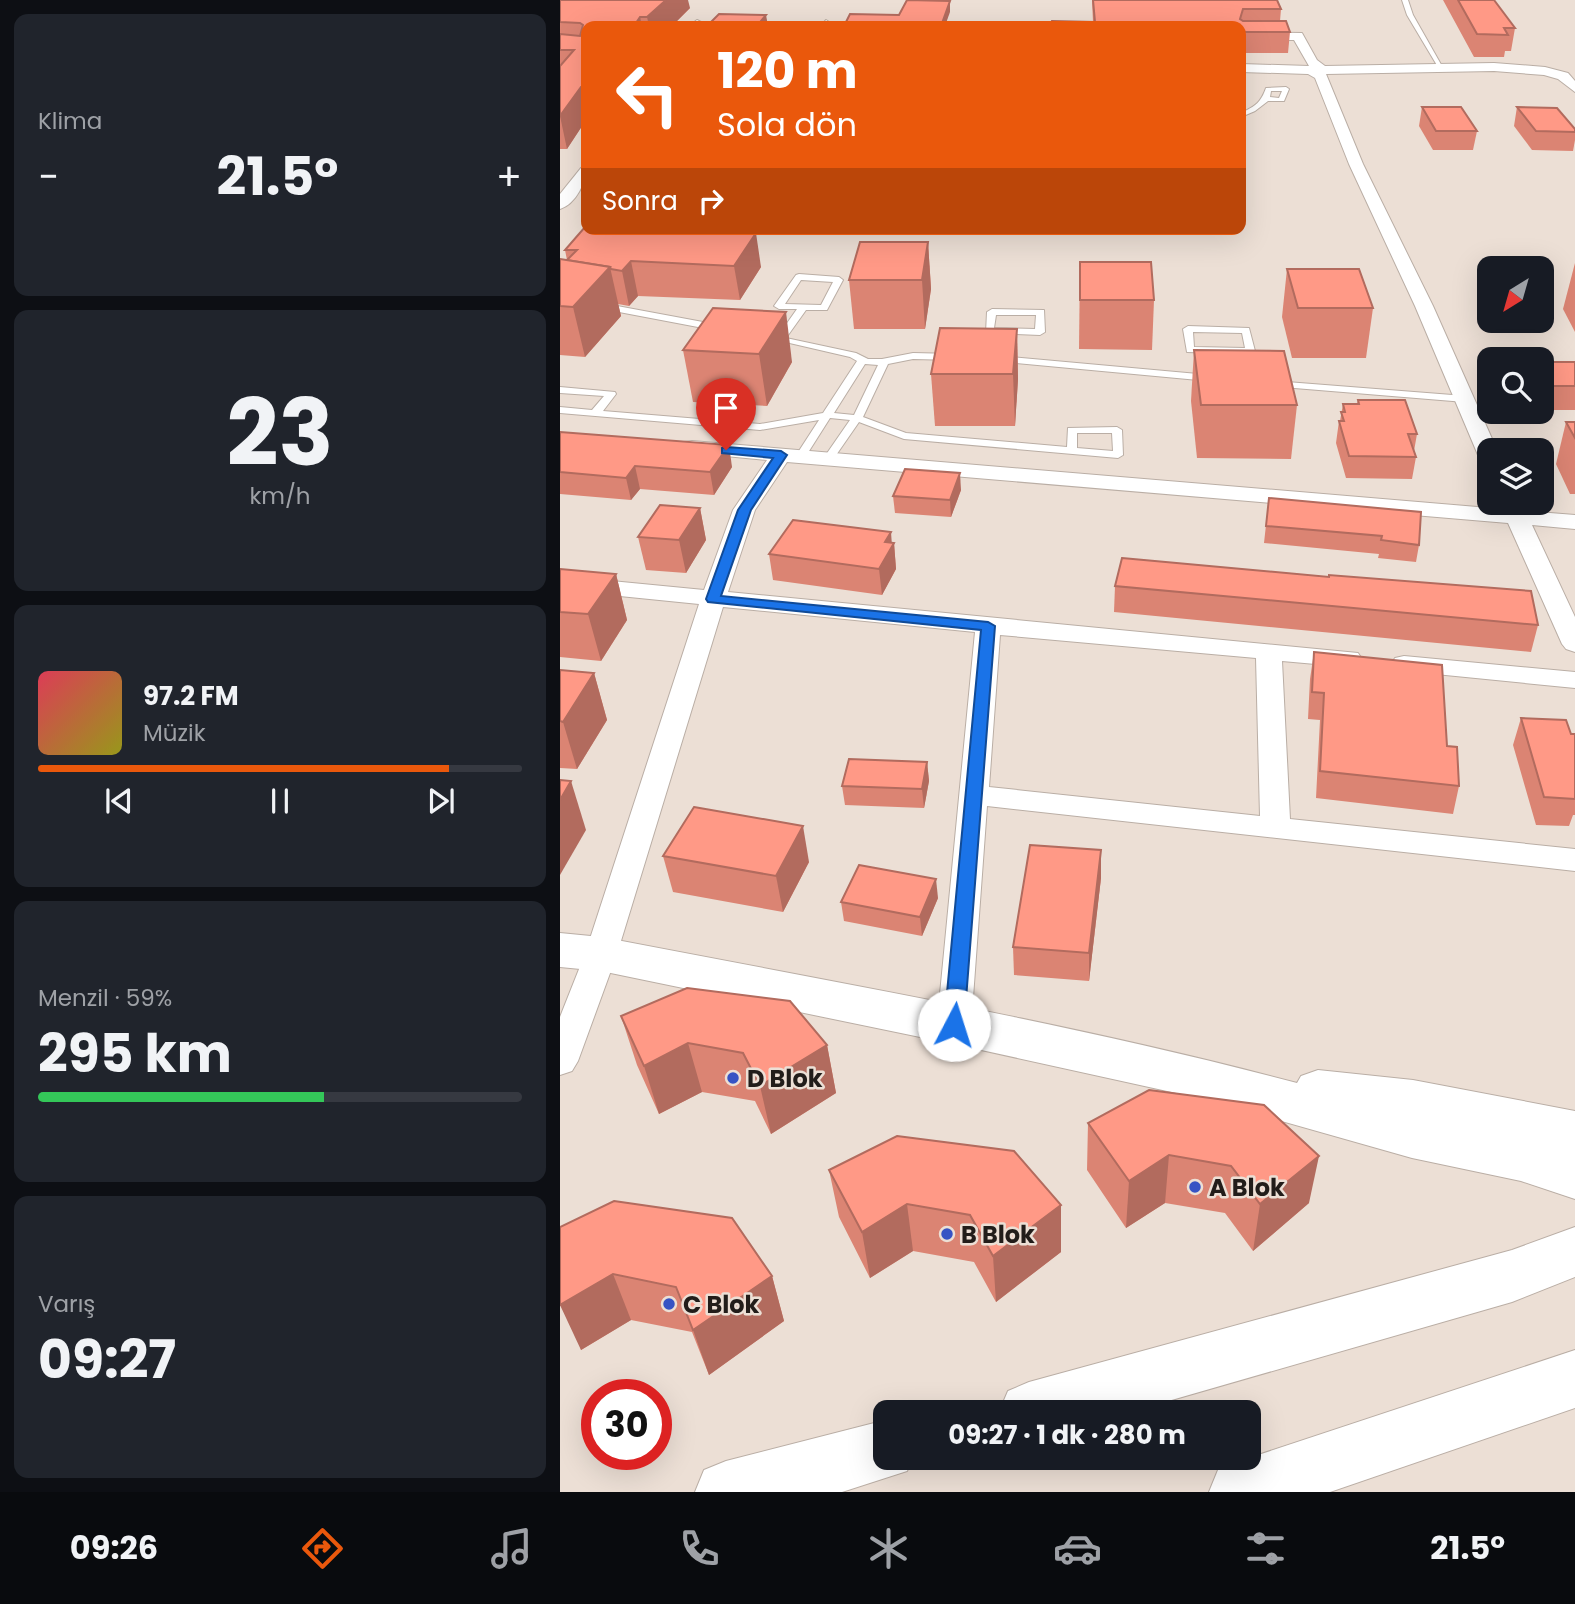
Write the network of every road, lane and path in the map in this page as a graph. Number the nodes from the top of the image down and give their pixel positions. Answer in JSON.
{"nodes":[{"id":1,"x":1405,"y":0,"type":"edge"},
{"id":2,"x":1246,"y":36,"type":"edge"},
{"id":3,"x":1440,"y":66,"type":"junction"},
{"id":4,"x":1246,"y":68,"type":"edge"},
{"id":5,"x":1316,"y":69,"type":"junction"},
{"id":6,"x":1575,"y":88,"type":"edge"},
{"id":7,"x":1266,"y":99,"type":"dead end"},
{"id":8,"x":1246,"y":113,"type":"edge"},
{"id":9,"x":581,"y":177,"type":"edge"},
{"id":10,"x":560,"y":204,"type":"edge"},
{"id":11,"x":586,"y":304,"type":"edge"},
{"id":12,"x":803,"y":307,"type":"junction"},
{"id":13,"x":729,"y":330,"type":"edge"},
{"id":14,"x":768,"y":337,"type":"edge"},
{"id":15,"x":781,"y":339,"type":"junction"},
{"id":16,"x":1013,"y":346,"type":"junction"},
{"id":17,"x":971,"y":358,"type":"edge"},
{"id":18,"x":985,"y":359,"type":"edge"},
{"id":19,"x":1219,"y":360,"type":"junction"},
{"id":20,"x":861,"y":362,"type":"junction"},
{"id":21,"x":883,"y":364,"type":"junction"},
{"id":22,"x":1259,"y":382,"type":"edge"},
{"id":23,"x":560,"y":390,"type":"edge"},
{"id":24,"x":1465,"y":399,"type":"junction"},
{"id":25,"x":560,"y":410,"type":"edge"},
{"id":26,"x":595,"y":413,"type":"junction"},
{"id":27,"x":827,"y":415,"type":"junction"},
{"id":28,"x":857,"y":418,"type":"junction"},
{"id":29,"x":1482,"y":438,"type":"edge"},
{"id":30,"x":671,"y":446,"type":"edge"},
{"id":31,"x":1072,"y":451,"type":"junction"},
{"id":32,"x":791,"y":456,"type":"junction"},
{"id":33,"x":828,"y":459,"type":"junction"},
{"id":34,"x":1477,"y":507,"type":"edge"},
{"id":35,"x":1515,"y":515,"type":"edge"},
{"id":36,"x":1539,"y":515,"type":"edge"},
{"id":37,"x":1575,"y":522,"type":"edge"},
{"id":38,"x":560,"y":583,"type":"edge"},
{"id":39,"x":713,"y":599,"type":"junction"},
{"id":40,"x":988,"y":626,"type":"junction"},
{"id":41,"x":1575,"y":644,"type":"edge"},
{"id":42,"x":1269,"y":651,"type":"junction"},
{"id":43,"x":1575,"y":681,"type":"edge"},
{"id":44,"x":973,"y":795,"type":"junction"},
{"id":45,"x":1275,"y":826,"type":"junction"},
{"id":46,"x":1575,"y":860,"type":"edge"},
{"id":47,"x":581,"y":952,"type":"edge"},
{"id":48,"x":954,"y":1025,"type":"junction"},
{"id":49,"x":560,"y":1061,"type":"edge"},
{"id":50,"x":1208,"y":1080,"type":"junction"},
{"id":51,"x":1575,"y":1133,"type":"edge"},
{"id":52,"x":1575,"y":1177,"type":"edge"},
{"id":53,"x":1575,"y":1252,"type":"edge"},
{"id":54,"x":1575,"y":1379,"type":"edge"},
{"id":55,"x":1072,"y":1400,"type":"edge"},
{"id":56,"x":873,"y":1453,"type":"edge"},
{"id":57,"x":726,"y":1492,"type":"edge"},
{"id":58,"x":1240,"y":1492,"type":"edge"}],
"edges":[{"from":1,"to":3,"type":"lane"},
{"from":2,"to":5,"type":"street"},
{"from":3,"to":5,"type":"street"},
{"from":3,"to":6,"type":"street"},
{"from":4,"to":5,"type":"street"},
{"from":5,"to":24,"type":"street"},
{"from":7,"to":8,"type":"lane"},
{"from":9,"to":10,"type":"street"},
{"from":11,"to":13,"type":"lane"},
{"from":12,"to":12,"type":"lane"},
{"from":12,"to":15,"type":"lane"},
{"from":14,"to":15,"type":"lane"},
{"from":15,"to":20,"type":"lane"},
{"from":16,"to":16,"type":"lane"},
{"from":16,"to":18,"type":"lane"},
{"from":16,"to":19,"type":"lane"},
{"from":17,"to":21,"type":"lane"},
{"from":19,"to":19,"type":"lane"},
{"from":20,"to":21,"type":"lane"},
{"from":20,"to":27,"type":"lane"},
{"from":21,"to":28,"type":"lane"},
{"from":22,"to":24,"type":"lane"},
{"from":23,"to":26,"type":"lane"},
{"from":24,"to":29,"type":"street"},
{"from":25,"to":26,"type":"lane"},
{"from":26,"to":27,"type":"lane"},
{"from":27,"to":28,"type":"lane"},
{"from":27,"to":32,"type":"lane"},
{"from":28,"to":31,"type":"lane"},
{"from":28,"to":33,"type":"lane"},
{"from":30,"to":32,"type":"street"},
{"from":31,"to":31,"type":"lane"},
{"from":32,"to":33,"type":"street"},
{"from":32,"to":39,"type":"street"},
{"from":33,"to":34,"type":"street"},
{"from":35,"to":41,"type":"street"},
{"from":36,"to":37,"type":"street"},
{"from":38,"to":39,"type":"street"},
{"from":39,"to":40,"type":"street"},
{"from":39,"to":47,"type":"street"},
{"from":40,"to":42,"type":"street"},
{"from":40,"to":44,"type":"street"},
{"from":42,"to":43,"type":"street"},
{"from":42,"to":45,"type":"street"},
{"from":44,"to":45,"type":"street"},
{"from":44,"to":48,"type":"street"},
{"from":45,"to":46,"type":"street"},
{"from":47,"to":48,"type":"street"},
{"from":47,"to":49,"type":"street"},
{"from":48,"to":50,"type":"street"},
{"from":50,"to":51,"type":"street"},
{"from":50,"to":52,"type":"street"},
{"from":53,"to":55,"type":"street"},
{"from":54,"to":58,"type":"street"},
{"from":56,"to":57,"type":"street"}]}
